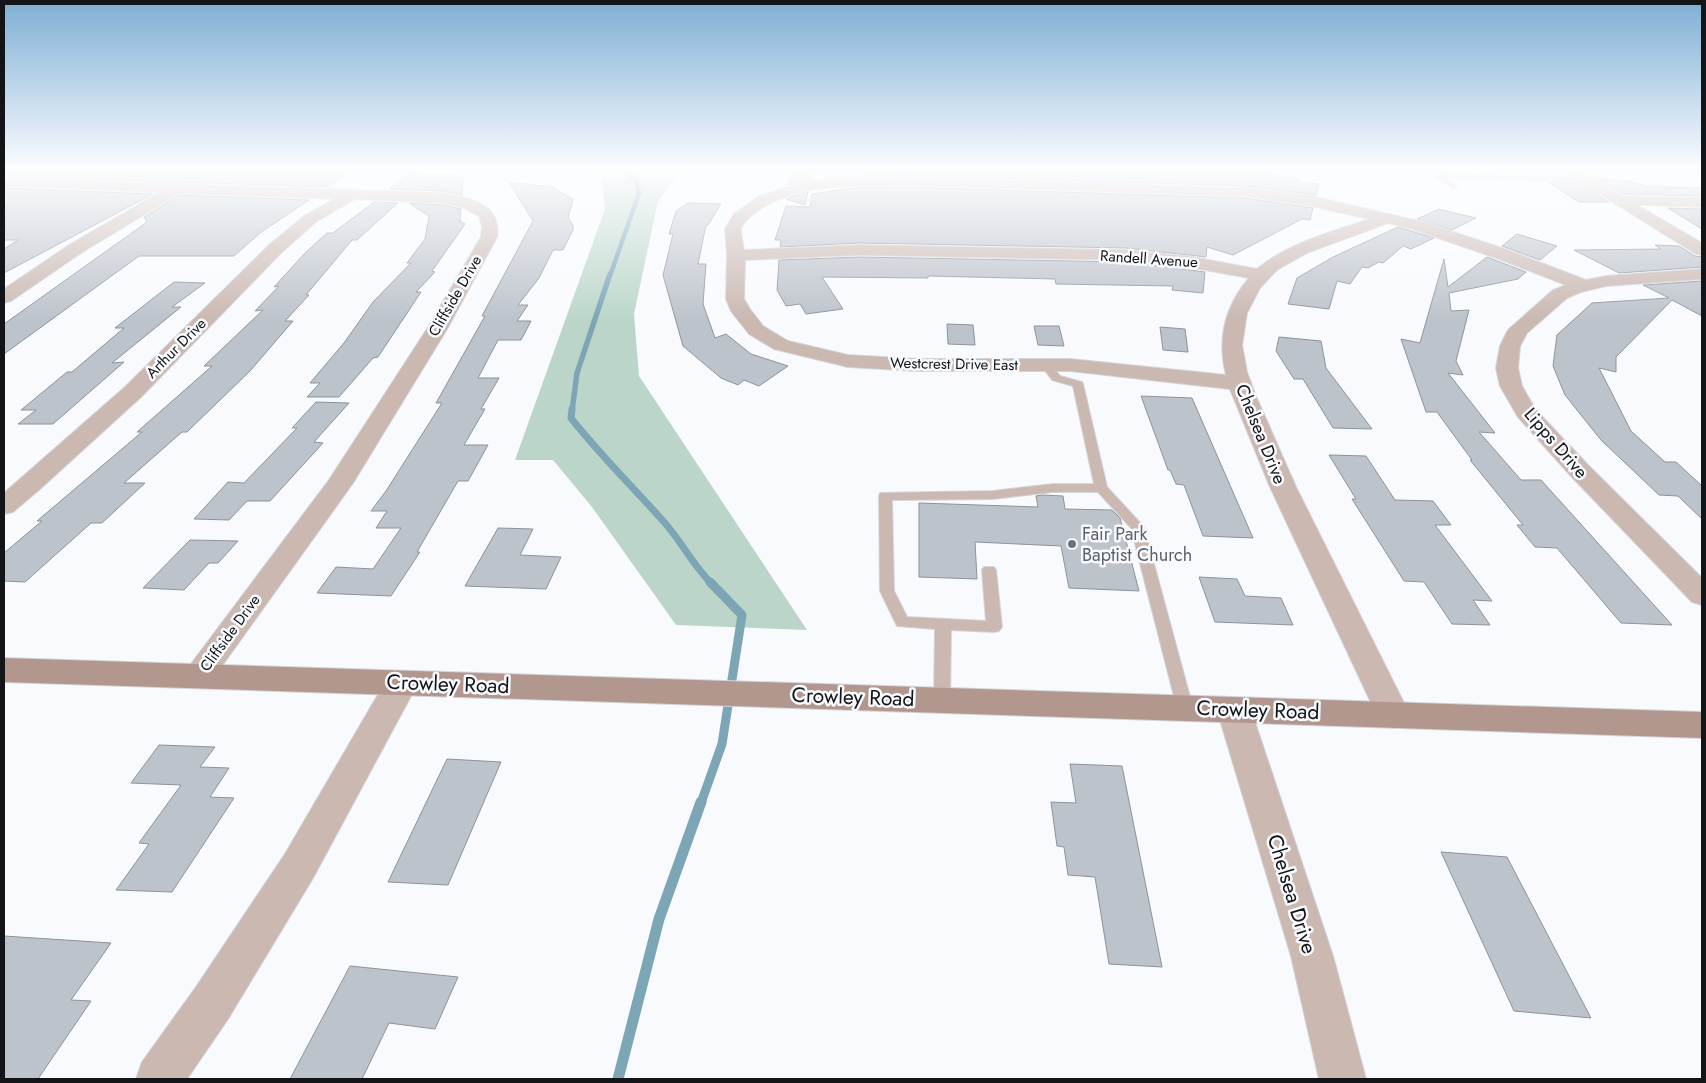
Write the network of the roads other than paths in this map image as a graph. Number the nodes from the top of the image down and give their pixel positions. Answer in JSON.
{"nodes":[{"id":1,"x":124,"y":220,"type":"edge"},
{"id":2,"x":309,"y":220,"type":"edge"},
{"id":3,"x":489,"y":220,"type":"edge"},
{"id":4,"x":739,"y":220,"type":"edge"},
{"id":5,"x":1383,"y":220,"type":"edge"},
{"id":6,"x":1394,"y":220,"type":"edge"},
{"id":7,"x":1651,"y":220,"type":"edge"},
{"id":8,"x":1702,"y":250,"type":"edge"},
{"id":9,"x":736,"y":255,"type":"junction"},
{"id":10,"x":1702,"y":274,"type":"edge"},
{"id":11,"x":1260,"y":275,"type":"junction"},
{"id":12,"x":1585,"y":286,"type":"junction"},
{"id":13,"x":4,"y":298,"type":"edge"},
{"id":14,"x":1046,"y":365,"type":"junction"},
{"id":15,"x":1239,"y":384,"type":"junction"},
{"id":16,"x":1102,"y":488,"type":"junction"},
{"id":17,"x":4,"y":506,"type":"edge"},
{"id":18,"x":989,"y":570,"type":"dead end"},
{"id":19,"x":1702,"y":595,"type":"edge"},
{"id":20,"x":943,"y":624,"type":"junction"},
{"id":21,"x":4,"y":670,"type":"edge"},
{"id":22,"x":198,"y":676,"type":"junction"},
{"id":23,"x":402,"y":683,"type":"junction"},
{"id":24,"x":942,"y":700,"type":"junction"},
{"id":25,"x":1184,"y":708,"type":"junction"},
{"id":26,"x":1234,"y":710,"type":"junction"},
{"id":27,"x":1393,"y":715,"type":"junction"},
{"id":28,"x":1702,"y":725,"type":"edge"},
{"id":29,"x":159,"y":1079,"type":"edge"},
{"id":30,"x":1343,"y":1079,"type":"edge"}],
"edges":[{"from":1,"to":13,"type":"street"},
{"from":2,"to":17,"type":"street","name":"Arthur Drive"},
{"from":3,"to":22,"type":"street","name":"Cliffside Drive"},
{"from":4,"to":9,"type":"street","name":"Westcrest Drive East"},
{"from":5,"to":11,"type":"street","name":"Chelsea Drive"},
{"from":6,"to":12,"type":"street","name":"Westcrest Drive East"},
{"from":7,"to":8,"type":"street"},
{"from":9,"to":11,"type":"street","name":"Randell Avenue"},
{"from":9,"to":14,"type":"street","name":"Westcrest Drive East"},
{"from":10,"to":12,"type":"street","name":"Lipps Drive"},
{"from":11,"to":15,"type":"street","name":"Chelsea Drive"},
{"from":12,"to":19,"type":"street","name":"Lipps Drive"},
{"from":14,"to":15,"type":"street","name":"Westcrest Drive East"},
{"from":14,"to":16,"type":"lane"},
{"from":15,"to":27,"type":"street","name":"Chelsea Drive"},
{"from":16,"to":20,"type":"lane"},
{"from":16,"to":25,"type":"lane"},
{"from":18,"to":20,"type":"lane"},
{"from":20,"to":24,"type":"lane"},
{"from":21,"to":22,"type":"main road","name":"Crowley Road"},
{"from":22,"to":23,"type":"main road","name":"Crowley Road"},
{"from":23,"to":24,"type":"main road","name":"Crowley Road"},
{"from":23,"to":29,"type":"street"},
{"from":24,"to":25,"type":"main road","name":"Crowley Road"},
{"from":25,"to":26,"type":"main road","name":"Crowley Road"},
{"from":26,"to":27,"type":"main road","name":"Crowley Road"},
{"from":26,"to":30,"type":"street","name":"Chelsea Drive"},
{"from":27,"to":28,"type":"main road","name":"Crowley Road"}]}
